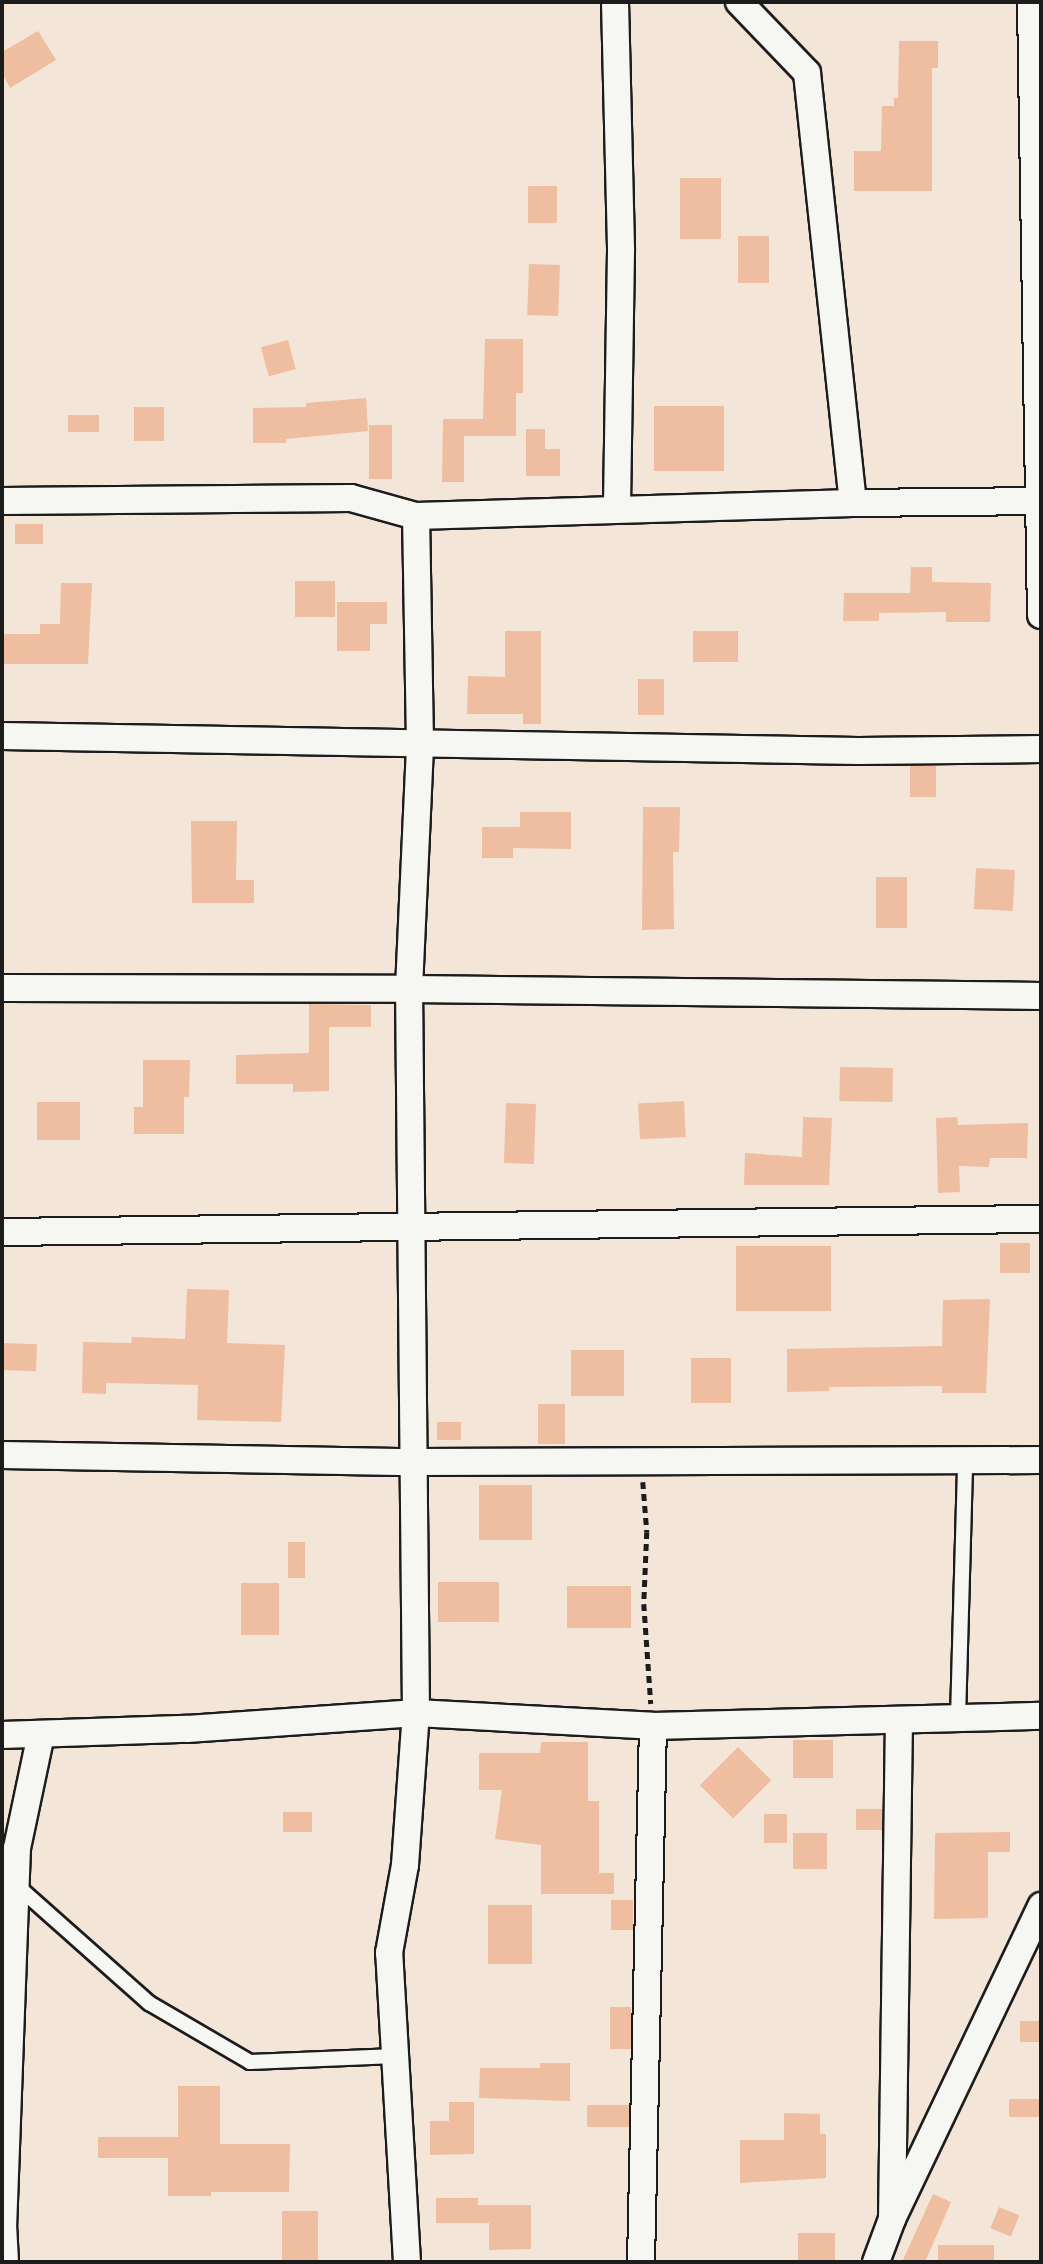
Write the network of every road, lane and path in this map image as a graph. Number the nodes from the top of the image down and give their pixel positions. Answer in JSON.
{"nodes":[{"id":1,"x":615,"y":2,"type":"edge"},
{"id":2,"x":739,"y":2,"type":"edge"},
{"id":3,"x":1031,"y":2,"type":"edge"},
{"id":4,"x":2,"y":501,"type":"edge"},
{"id":5,"x":1040,"y":501,"type":"edge"},
{"id":6,"x":853,"y":503,"type":"junction"},
{"id":7,"x":617,"y":508,"type":"junction"},
{"id":8,"x":416,"y":516,"type":"junction"},
{"id":9,"x":1041,"y":615,"type":"edge"},
{"id":10,"x":2,"y":736,"type":"edge"},
{"id":11,"x":420,"y":743,"type":"junction"},
{"id":12,"x":1041,"y":748,"type":"edge"},
{"id":13,"x":2,"y":988,"type":"edge"},
{"id":14,"x":409,"y":989,"type":"junction"},
{"id":15,"x":1041,"y":996,"type":"edge"},
{"id":16,"x":1041,"y":1220,"type":"edge"},
{"id":17,"x":409,"y":1227,"type":"junction"},
{"id":18,"x":2,"y":1232,"type":"edge"},
{"id":19,"x":2,"y":1455,"type":"edge"},
{"id":20,"x":641,"y":1460,"type":"junction"},
{"id":21,"x":965,"y":1460,"type":"junction"},
{"id":22,"x":1041,"y":1460,"type":"edge"},
{"id":23,"x":414,"y":1462,"type":"junction"},
{"id":24,"x":416,"y":1713,"type":"junction"},
{"id":25,"x":1041,"y":1716,"type":"edge"},
{"id":26,"x":958,"y":1718,"type":"junction"},
{"id":27,"x":899,"y":1720,"type":"junction"},
{"id":28,"x":653,"y":1726,"type":"junction"},
{"id":29,"x":41,"y":1734,"type":"junction"},
{"id":30,"x":2,"y":1735,"type":"edge"},
{"id":31,"x":16,"y":1885,"type":"junction"},
{"id":32,"x":1041,"y":1906,"type":"edge"},
{"id":33,"x":6,"y":2031,"type":"edge"},
{"id":34,"x":396,"y":2056,"type":"junction"},
{"id":35,"x":892,"y":2219,"type":"junction"},
{"id":36,"x":5,"y":2262,"type":"edge"},
{"id":37,"x":407,"y":2262,"type":"edge"},
{"id":38,"x":641,"y":2262,"type":"edge"},
{"id":39,"x":876,"y":2262,"type":"edge"}],
"edges":[{"from":1,"to":7,"type":"street"},
{"from":2,"to":6,"type":"street"},
{"from":3,"to":5,"type":"street"},
{"from":4,"to":8,"type":"street"},
{"from":5,"to":6,"type":"street"},
{"from":5,"to":9,"type":"street"},
{"from":6,"to":7,"type":"street"},
{"from":7,"to":8,"type":"street"},
{"from":8,"to":11,"type":"street"},
{"from":10,"to":11,"type":"street"},
{"from":11,"to":12,"type":"street"},
{"from":11,"to":14,"type":"street"},
{"from":13,"to":14,"type":"street"},
{"from":14,"to":15,"type":"street"},
{"from":14,"to":17,"type":"street"},
{"from":16,"to":17,"type":"street"},
{"from":17,"to":18,"type":"street"},
{"from":17,"to":23,"type":"street"},
{"from":19,"to":23,"type":"street"},
{"from":20,"to":21,"type":"street"},
{"from":20,"to":23,"type":"street"},
{"from":20,"to":28,"type":"path"},
{"from":21,"to":22,"type":"street"},
{"from":21,"to":26,"type":"lane"},
{"from":23,"to":24,"type":"street"},
{"from":24,"to":28,"type":"street"},
{"from":24,"to":29,"type":"street"},
{"from":24,"to":34,"type":"street"},
{"from":25,"to":26,"type":"street"},
{"from":26,"to":27,"type":"street"},
{"from":27,"to":28,"type":"street"},
{"from":27,"to":35,"type":"street"},
{"from":28,"to":38,"type":"street"},
{"from":29,"to":30,"type":"street"},
{"from":29,"to":31,"type":"street"},
{"from":31,"to":33,"type":"street"},
{"from":31,"to":34,"type":"lane"},
{"from":32,"to":35,"type":"street"},
{"from":33,"to":36,"type":"street"},
{"from":34,"to":37,"type":"street"},
{"from":35,"to":39,"type":"street"}]}
